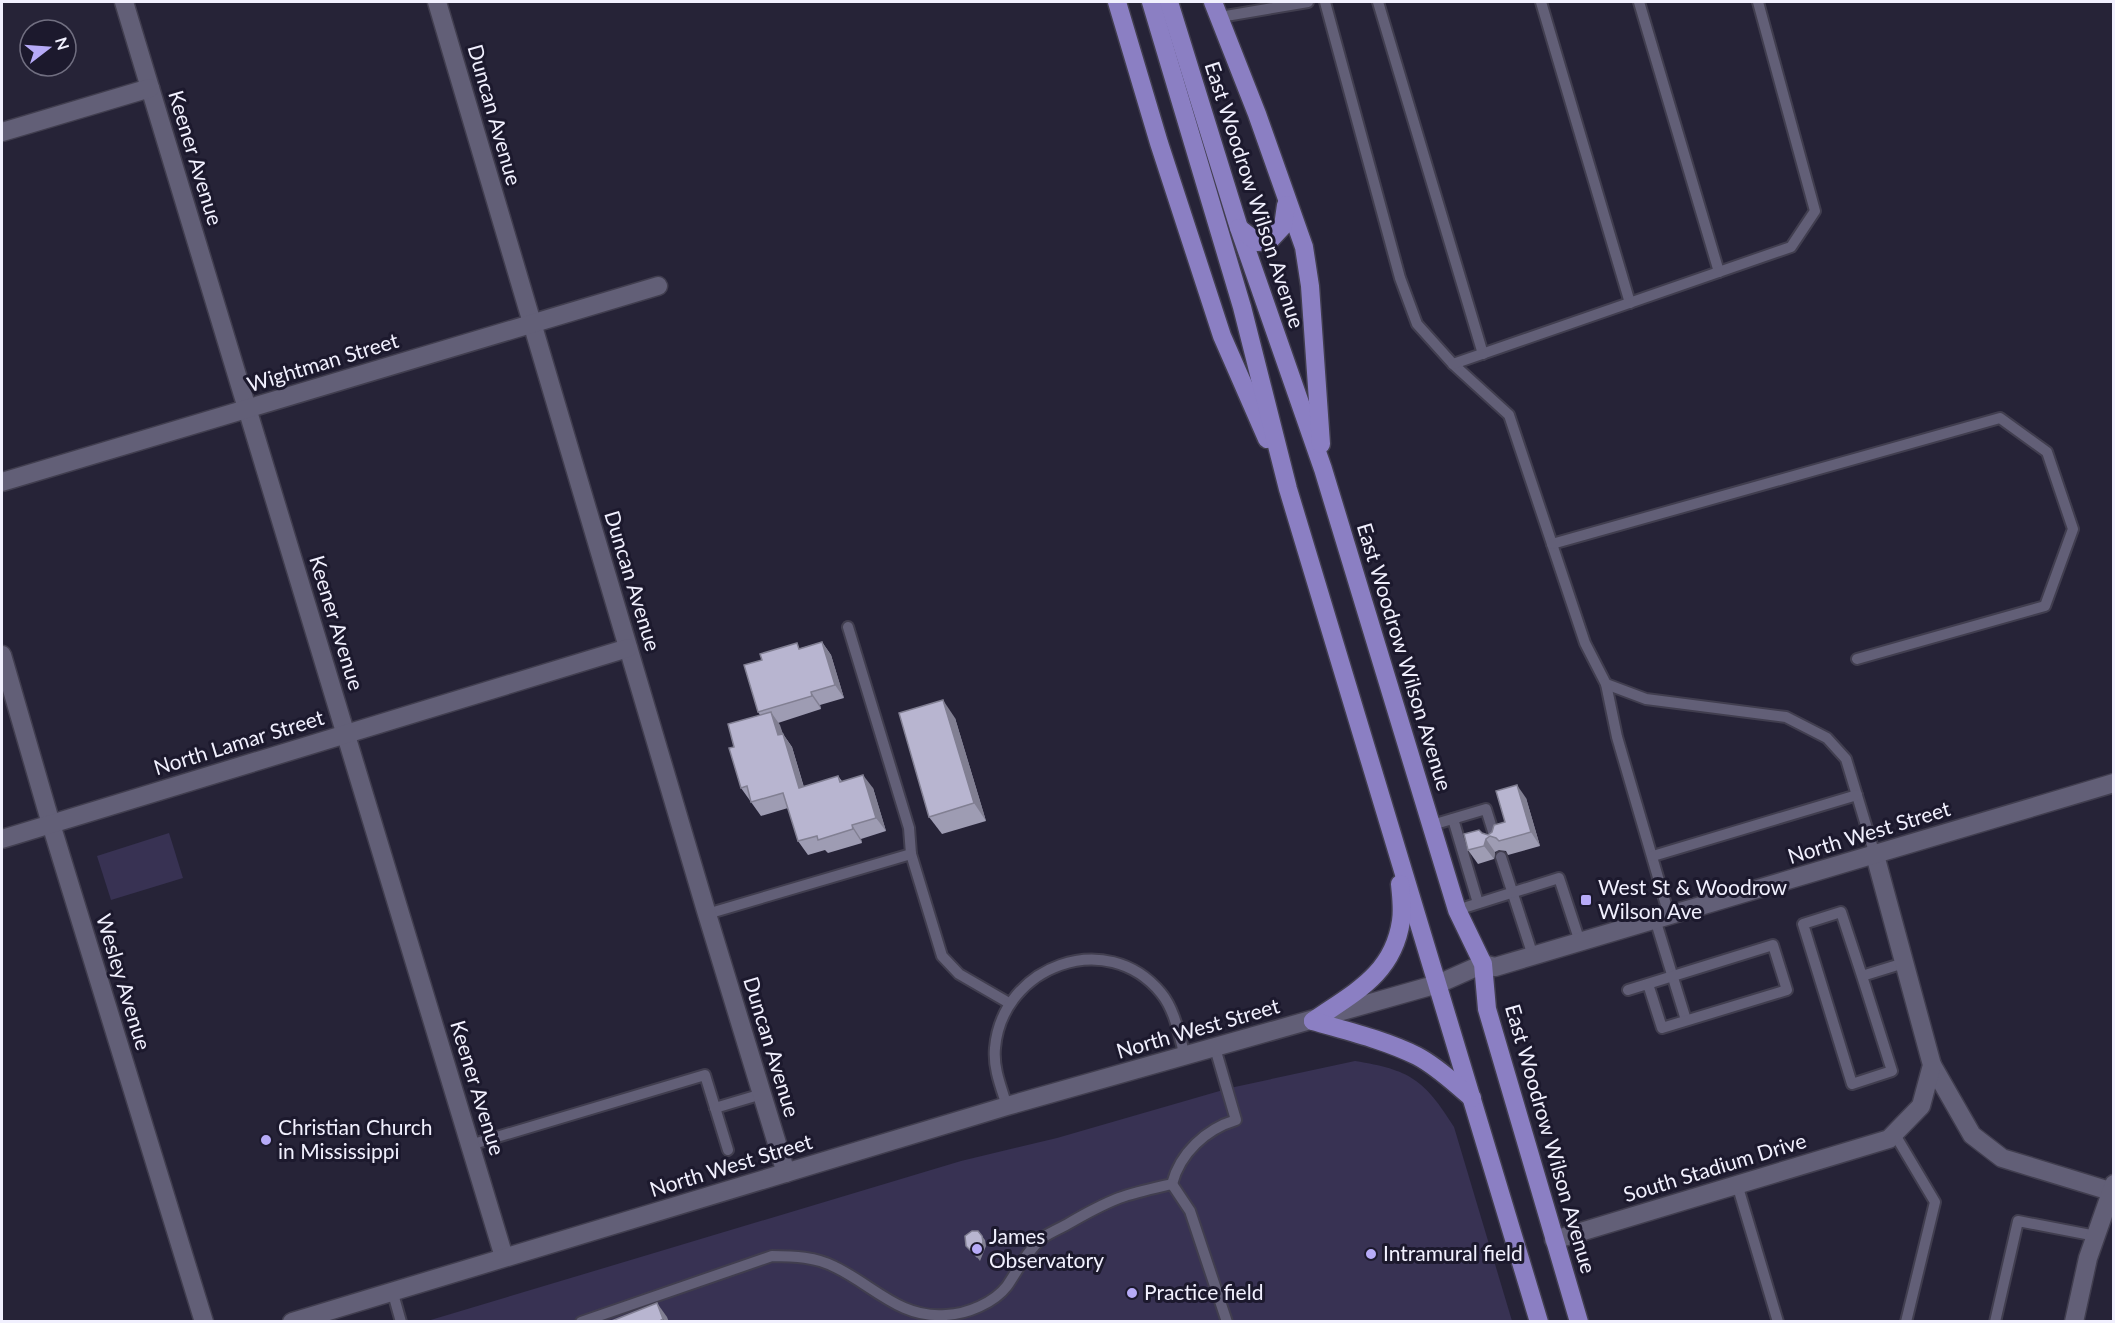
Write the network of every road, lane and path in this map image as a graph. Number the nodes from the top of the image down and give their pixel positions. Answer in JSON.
{"nodes":[{"id":1,"x":124,"y":2,"type":"edge"},
{"id":2,"x":437,"y":2,"type":"edge"},
{"id":3,"x":1117,"y":2,"type":"edge"},
{"id":4,"x":1308,"y":2,"type":"edge"},
{"id":5,"x":1325,"y":2,"type":"edge"},
{"id":6,"x":1378,"y":2,"type":"edge"},
{"id":7,"x":1541,"y":2,"type":"edge"},
{"id":8,"x":1639,"y":2,"type":"edge"},
{"id":9,"x":1758,"y":2,"type":"edge"},
{"id":10,"x":1162,"y":6,"type":"edge"},
{"id":11,"x":1216,"y":9,"type":"edge"},
{"id":12,"x":150,"y":88,"type":"junction"},
{"id":13,"x":2,"y":132,"type":"edge"},
{"id":14,"x":1287,"y":200,"type":"junction"},
{"id":15,"x":1239,"y":228,"type":"junction"},
{"id":16,"x":1719,"y":272,"type":"junction"},
{"id":17,"x":658,"y":286,"type":"dead end"},
{"id":18,"x":1630,"y":303,"type":"junction"},
{"id":19,"x":532,"y":324,"type":"junction"},
{"id":20,"x":1483,"y":354,"type":"junction"},
{"id":21,"x":1453,"y":364,"type":"junction"},
{"id":22,"x":248,"y":409,"type":"junction"},
{"id":23,"x":1323,"y":469,"type":"junction"},
{"id":24,"x":2,"y":482,"type":"edge"},
{"id":25,"x":1288,"y":489,"type":"junction"},
{"id":26,"x":1552,"y":544,"type":"junction"},
{"id":27,"x":848,"y":627,"type":"dead end"},
{"id":28,"x":628,"y":648,"type":"junction"},
{"id":29,"x":2,"y":655,"type":"edge"},
{"id":30,"x":1857,"y":659,"type":"dead end"},
{"id":31,"x":1606,"y":684,"type":"junction"},
{"id":32,"x":346,"y":734,"type":"junction"},
{"id":33,"x":2114,"y":783,"type":"edge"},
{"id":34,"x":1857,"y":795,"type":"junction"},
{"id":35,"x":1453,"y":819,"type":"junction"},
{"id":36,"x":51,"y":824,"type":"junction"},
{"id":37,"x":1432,"y":825,"type":"junction"},
{"id":38,"x":2,"y":839,"type":"edge"},
{"id":39,"x":1496,"y":841,"type":"edge"},
{"id":40,"x":1398,"y":852,"type":"junction"},
{"id":41,"x":911,"y":854,"type":"junction"},
{"id":42,"x":1875,"y":855,"type":"junction"},
{"id":43,"x":1653,"y":856,"type":"junction"},
{"id":44,"x":1501,"y":857,"type":"dead end"},
{"id":45,"x":1513,"y":892,"type":"junction"},
{"id":46,"x":1478,"y":903,"type":"junction"},
{"id":47,"x":1457,"y":910,"type":"junction"},
{"id":48,"x":707,"y":914,"type":"junction"},
{"id":49,"x":1662,"y":917,"type":"junction"},
{"id":50,"x":1580,"y":942,"type":"junction"},
{"id":51,"x":1533,"y":956,"type":"junction"},
{"id":52,"x":1904,"y":963,"type":"junction"},
{"id":53,"x":1483,"y":964,"type":"junction"},
{"id":54,"x":1862,"y":976,"type":"junction"},
{"id":55,"x":1673,"y":977,"type":"junction"},
{"id":56,"x":1438,"y":984,"type":"junction"},
{"id":57,"x":1648,"y":984,"type":"junction"},
{"id":58,"x":1628,"y":990,"type":"dead end"},
{"id":59,"x":1010,"y":1003,"type":"junction"},
{"id":60,"x":1686,"y":1020,"type":"junction"},
{"id":61,"x":1313,"y":1021,"type":"junction"},
{"id":62,"x":1215,"y":1048,"type":"junction"},
{"id":63,"x":1185,"y":1056,"type":"junction"},
{"id":64,"x":1932,"y":1065,"type":"junction"},
{"id":65,"x":762,"y":1094,"type":"junction"},
{"id":66,"x":1472,"y":1098,"type":"junction"},
{"id":67,"x":1007,"y":1106,"type":"junction"},
{"id":68,"x":715,"y":1108,"type":"junction"},
{"id":69,"x":1892,"y":1136,"type":"junction"},
{"id":70,"x":470,"y":1145,"type":"junction"},
{"id":71,"x":728,"y":1150,"type":"dead end"},
{"id":72,"x":786,"y":1173,"type":"junction"},
{"id":73,"x":1172,"y":1184,"type":"junction"},
{"id":74,"x":1737,"y":1184,"type":"junction"},
{"id":75,"x":2112,"y":1188,"type":"edge"},
{"id":76,"x":2096,"y":1236,"type":"junction"},
{"id":77,"x":1554,"y":1240,"type":"junction"},
{"id":78,"x":504,"y":1257,"type":"junction"},
{"id":79,"x":392,"y":1290,"type":"junction"},
{"id":80,"x":204,"y":1322,"type":"edge"},
{"id":81,"x":292,"y":1322,"type":"edge"},
{"id":82,"x":401,"y":1322,"type":"edge"},
{"id":83,"x":581,"y":1322,"type":"edge"},
{"id":84,"x":1227,"y":1322,"type":"edge"},
{"id":85,"x":1539,"y":1322,"type":"edge"},
{"id":86,"x":1580,"y":1322,"type":"edge"},
{"id":87,"x":1778,"y":1322,"type":"edge"},
{"id":88,"x":1906,"y":1322,"type":"edge"},
{"id":89,"x":1995,"y":1322,"type":"edge"},
{"id":90,"x":2074,"y":1322,"type":"edge"}],
"edges":[{"from":1,"to":12,"type":"street","name":"Keener Avenue"},
{"from":2,"to":19,"type":"street","name":"Duncan Avenue"},
{"from":3,"to":25,"type":"main road"},
{"from":4,"to":11,"type":"lane"},
{"from":5,"to":21,"type":"lane"},
{"from":6,"to":20,"type":"lane"},
{"from":7,"to":18,"type":"lane"},
{"from":8,"to":16,"type":"lane"},
{"from":9,"to":16,"type":"lane"},
{"from":10,"to":15,"type":"main road","name":"East Woodrow Wilson Avenue"},
{"from":10,"to":25,"type":"main road","name":"East Woodrow Wilson Avenue"},
{"from":11,"to":14,"type":"main road"},
{"from":12,"to":13,"type":"street"},
{"from":12,"to":22,"type":"street","name":"Keener Avenue"},
{"from":14,"to":15,"type":"main road"},
{"from":14,"to":23,"type":"main road"},
{"from":15,"to":23,"type":"main road","name":"East Woodrow Wilson Avenue"},
{"from":16,"to":18,"type":"lane"},
{"from":17,"to":19,"type":"street","name":"Wightman Street"},
{"from":18,"to":20,"type":"lane"},
{"from":19,"to":22,"type":"street","name":"Wightman Street"},
{"from":19,"to":28,"type":"street","name":"Duncan Avenue"},
{"from":20,"to":21,"type":"lane"},
{"from":21,"to":26,"type":"lane"},
{"from":22,"to":24,"type":"street","name":"Wightman Street"},
{"from":22,"to":32,"type":"street","name":"Keener Avenue"},
{"from":23,"to":37,"type":"main road","name":"East Woodrow Wilson Avenue"},
{"from":25,"to":40,"type":"main road","name":"East Woodrow Wilson Avenue"},
{"from":26,"to":30,"type":"lane"},
{"from":26,"to":31,"type":"lane"},
{"from":27,"to":41,"type":"lane"},
{"from":28,"to":32,"type":"street","name":"North Lamar Street"},
{"from":28,"to":48,"type":"street","name":"Duncan Avenue"},
{"from":29,"to":36,"type":"street","name":"Wesley Avenue"},
{"from":31,"to":34,"type":"lane"},
{"from":31,"to":43,"type":"lane"},
{"from":32,"to":36,"type":"street","name":"North Lamar Street"},
{"from":32,"to":70,"type":"street","name":"Keener Avenue"},
{"from":33,"to":42,"type":"street","name":"North West Street"},
{"from":34,"to":42,"type":"lane"},
{"from":34,"to":43,"type":"lane"},
{"from":35,"to":37,"type":"lane"},
{"from":35,"to":39,"type":"lane"},
{"from":35,"to":46,"type":"lane"},
{"from":36,"to":38,"type":"street","name":"North Lamar Street"},
{"from":36,"to":80,"type":"street","name":"Wesley Avenue"},
{"from":37,"to":47,"type":"main road","name":"East Woodrow Wilson Avenue"},
{"from":40,"to":56,"type":"main road","name":"East Woodrow Wilson Avenue"},
{"from":40,"to":61,"type":"main road"},
{"from":41,"to":48,"type":"lane"},
{"from":41,"to":59,"type":"lane"},
{"from":42,"to":49,"type":"street","name":"North West Street"},
{"from":42,"to":52,"type":"street"},
{"from":43,"to":49,"type":"lane"},
{"from":44,"to":45,"type":"lane"},
{"from":45,"to":46,"type":"lane"},
{"from":45,"to":50,"type":"lane"},
{"from":45,"to":51,"type":"lane"},
{"from":46,"to":47,"type":"lane"},
{"from":47,"to":53,"type":"main road","name":"East Woodrow Wilson Avenue"},
{"from":48,"to":65,"type":"street","name":"Duncan Avenue"},
{"from":49,"to":50,"type":"street","name":"North West Street"},
{"from":49,"to":55,"type":"lane"},
{"from":50,"to":51,"type":"street","name":"North West Street"},
{"from":51,"to":53,"type":"street","name":"North West Street"},
{"from":52,"to":54,"type":"lane"},
{"from":52,"to":64,"type":"street"},
{"from":53,"to":56,"type":"street","name":"North West Street"},
{"from":53,"to":77,"type":"main road","name":"East Woodrow Wilson Avenue"},
{"from":54,"to":54,"type":"lane"},
{"from":55,"to":57,"type":"lane"},
{"from":55,"to":60,"type":"lane"},
{"from":55,"to":60,"type":"lane"},
{"from":56,"to":61,"type":"street","name":"North West Street"},
{"from":56,"to":66,"type":"main road","name":"East Woodrow Wilson Avenue"},
{"from":57,"to":58,"type":"lane"},
{"from":57,"to":60,"type":"lane"},
{"from":59,"to":63,"type":"lane"},
{"from":59,"to":67,"type":"lane"},
{"from":61,"to":62,"type":"street","name":"North West Street"},
{"from":61,"to":66,"type":"main road"},
{"from":62,"to":63,"type":"street","name":"North West Street"},
{"from":62,"to":73,"type":"lane"},
{"from":63,"to":67,"type":"street","name":"North West Street"},
{"from":64,"to":69,"type":"street"},
{"from":64,"to":75,"type":"street"},
{"from":65,"to":68,"type":"lane"},
{"from":65,"to":72,"type":"street","name":"Duncan Avenue"},
{"from":66,"to":85,"type":"main road","name":"East Woodrow Wilson Avenue"},
{"from":67,"to":72,"type":"street","name":"North West Street"},
{"from":68,"to":70,"type":"lane"},
{"from":68,"to":71,"type":"lane"},
{"from":69,"to":74,"type":"street","name":"South Stadium Drive"},
{"from":69,"to":88,"type":"lane"},
{"from":70,"to":78,"type":"street","name":"Keener Avenue"},
{"from":72,"to":78,"type":"street","name":"North West Street"},
{"from":73,"to":83,"type":"lane"},
{"from":73,"to":84,"type":"lane"},
{"from":74,"to":77,"type":"street","name":"South Stadium Drive"},
{"from":74,"to":87,"type":"lane"},
{"from":75,"to":76,"type":"street"},
{"from":76,"to":89,"type":"lane"},
{"from":76,"to":90,"type":"street"},
{"from":77,"to":86,"type":"main road","name":"East Woodrow Wilson Avenue"},
{"from":78,"to":79,"type":"street","name":"North West Street"},
{"from":79,"to":81,"type":"street","name":"North West Street"},
{"from":79,"to":82,"type":"lane"}]}
